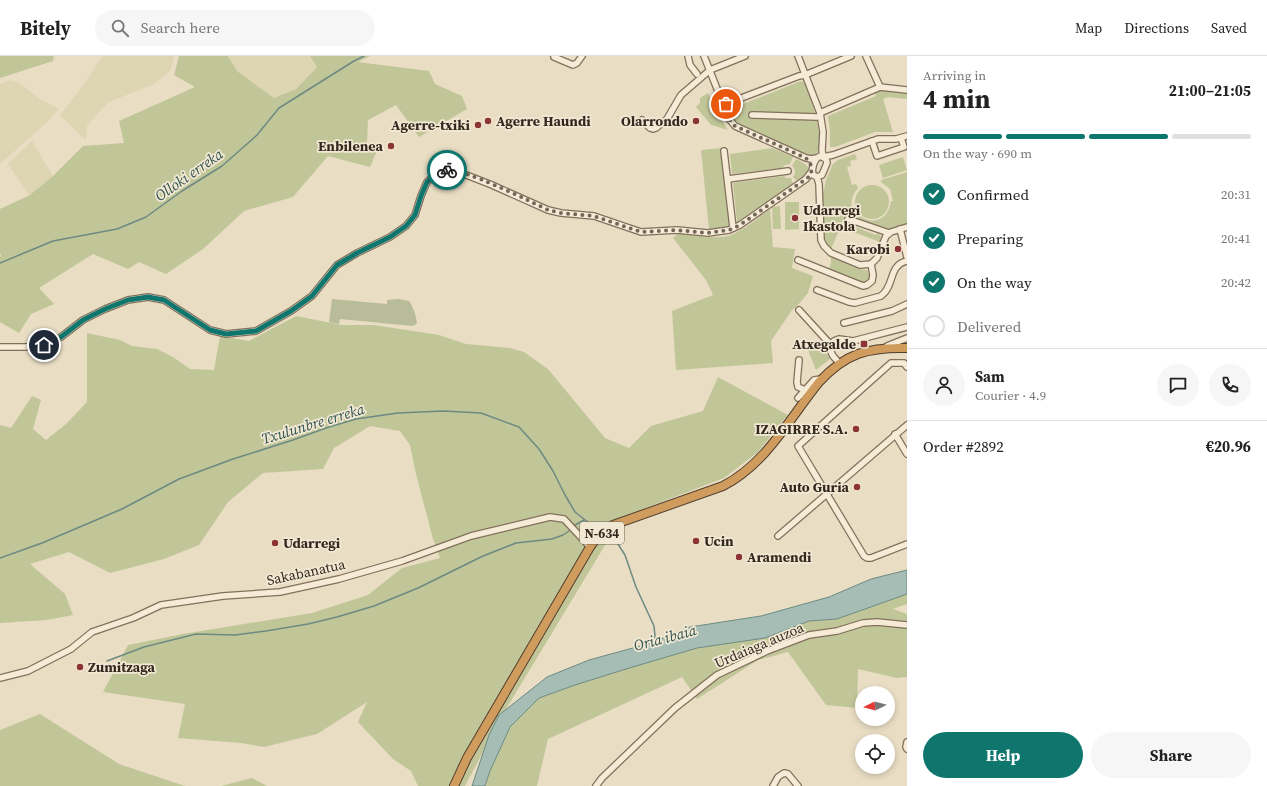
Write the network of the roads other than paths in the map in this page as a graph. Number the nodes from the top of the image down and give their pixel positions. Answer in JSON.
{"nodes":[{"id":1,"x":582,"y":56,"type":"edge"},
{"id":2,"x":688,"y":56,"type":"edge"},
{"id":3,"x":704,"y":56,"type":"edge"},
{"id":4,"x":745,"y":56,"type":"edge"},
{"id":5,"x":798,"y":56,"type":"edge"},
{"id":6,"x":851,"y":56,"type":"edge"},
{"id":7,"x":866,"y":56,"type":"edge"},
{"id":8,"x":554,"y":57,"type":"edge"},
{"id":9,"x":710,"y":70,"type":"junction"},
{"id":10,"x":697,"y":74,"type":"dead end"},
{"id":11,"x":805,"y":75,"type":"junction"},
{"id":12,"x":880,"y":87,"type":"junction"},
{"id":13,"x":907,"y":90,"type":"edge"},
{"id":14,"x":723,"y":105,"type":"junction"},
{"id":15,"x":752,"y":115,"type":"dead end"},
{"id":16,"x":818,"y":115,"type":"junction"},
{"id":17,"x":642,"y":120,"type":"dead end"},
{"id":18,"x":904,"y":137,"type":"edge"},
{"id":19,"x":872,"y":141,"type":"junction"},
{"id":20,"x":724,"y":151,"type":"dead end"},
{"id":21,"x":836,"y":154,"type":"junction"},
{"id":22,"x":821,"y":157,"type":"junction"},
{"id":23,"x":806,"y":158,"type":"junction"},
{"id":24,"x":827,"y":165,"type":"junction"},
{"id":25,"x":812,"y":170,"type":"junction"},
{"id":26,"x":788,"y":171,"type":"dead end"},
{"id":27,"x":816,"y":177,"type":"junction"},
{"id":28,"x":728,"y":179,"type":"junction"},
{"id":29,"x":806,"y":179,"type":"junction"},
{"id":30,"x":848,"y":219,"type":"dead end"},
{"id":31,"x":733,"y":228,"type":"junction"},
{"id":32,"x":907,"y":228,"type":"edge"},
{"id":33,"x":900,"y":230,"type":"junction"},
{"id":34,"x":889,"y":233,"type":"junction"},
{"id":35,"x":907,"y":257,"type":"edge"},
{"id":36,"x":798,"y":260,"type":"dead end"},
{"id":37,"x":907,"y":261,"type":"edge"},
{"id":38,"x":871,"y":264,"type":"junction"},
{"id":39,"x":817,"y":290,"type":"dead end"},
{"id":40,"x":907,"y":304,"type":"edge"},
{"id":41,"x":799,"y":310,"type":"dead end"},
{"id":42,"x":844,"y":323,"type":"dead end"},
{"id":43,"x":907,"y":327,"type":"edge"},
{"id":44,"x":907,"y":338,"type":"edge"},
{"id":45,"x":831,"y":345,"type":"junction"},
{"id":46,"x":0,"y":347,"type":"edge"},
{"id":47,"x":883,"y":348,"type":"junction"},
{"id":48,"x":907,"y":348,"type":"edge"},
{"id":49,"x":799,"y":360,"type":"dead end"},
{"id":50,"x":840,"y":363,"type":"junction"},
{"id":51,"x":906,"y":364,"type":"edge"},
{"id":52,"x":822,"y":379,"type":"junction"},
{"id":53,"x":805,"y":390,"type":"junction"},
{"id":54,"x":798,"y":398,"type":"dead end"},
{"id":55,"x":907,"y":425,"type":"edge"},
{"id":56,"x":895,"y":434,"type":"junction"},
{"id":57,"x":907,"y":454,"type":"edge"},
{"id":58,"x":826,"y":494,"type":"junction"},
{"id":59,"x":778,"y":536,"type":"dead end"},
{"id":60,"x":907,"y":544,"type":"edge"},
{"id":61,"x":590,"y":547,"type":"junction"},
{"id":62,"x":907,"y":625,"type":"edge"},
{"id":63,"x":0,"y":678,"type":"edge"},
{"id":64,"x":907,"y":742,"type":"edge"},
{"id":65,"x":907,"y":749,"type":"edge"},
{"id":66,"x":454,"y":786,"type":"edge"},
{"id":67,"x":596,"y":786,"type":"edge"},
{"id":68,"x":773,"y":786,"type":"edge"},
{"id":69,"x":798,"y":786,"type":"edge"}],
"edges":[{"from":1,"to":8,"type":"street"},
{"from":2,"to":10,"type":"street"},
{"from":3,"to":9,"type":"street"},
{"from":4,"to":9,"type":"street"},
{"from":5,"to":11,"type":"street"},
{"from":6,"to":11,"type":"street"},
{"from":7,"to":12,"type":"street"},
{"from":9,"to":14,"type":"street"},
{"from":9,"to":17,"type":"street"},
{"from":11,"to":14,"type":"street"},
{"from":11,"to":16,"type":"street"},
{"from":12,"to":13,"type":"street"},
{"from":12,"to":16,"type":"street"},
{"from":14,"to":23,"type":"street"},
{"from":15,"to":16,"type":"street"},
{"from":16,"to":22,"type":"street"},
{"from":18,"to":19,"type":"street"},
{"from":18,"to":19,"type":"street"},
{"from":19,"to":21,"type":"street"},
{"from":20,"to":28,"type":"street"},
{"from":21,"to":22,"type":"street"},
{"from":21,"to":24,"type":"street"},
{"from":22,"to":23,"type":"street"},
{"from":22,"to":24,"type":"street"},
{"from":22,"to":25,"type":"street"},
{"from":23,"to":25,"type":"street"},
{"from":24,"to":27,"type":"street"},
{"from":25,"to":27,"type":"street"},
{"from":25,"to":29,"type":"street"},
{"from":26,"to":28,"type":"street"},
{"from":27,"to":29,"type":"street"},
{"from":27,"to":38,"type":"street"},
{"from":28,"to":31,"type":"street"},
{"from":29,"to":31,"type":"street"},
{"from":30,"to":34,"type":"street"},
{"from":31,"to":46,"type":"street"},
{"from":32,"to":33,"type":"street"},
{"from":33,"to":34,"type":"street"},
{"from":33,"to":35,"type":"street"},
{"from":34,"to":38,"type":"street"},
{"from":36,"to":38,"type":"street"},
{"from":37,"to":39,"type":"street"},
{"from":40,"to":42,"type":"street"},
{"from":41,"to":45,"type":"street"},
{"from":43,"to":45,"type":"street"},
{"from":44,"to":47,"type":"street"},
{"from":45,"to":50,"type":"street"},
{"from":47,"to":48,"type":"highway","number":"N-634"},
{"from":47,"to":50,"type":"highway","number":"N-634"},
{"from":49,"to":53,"type":"street"},
{"from":50,"to":52,"type":"highway","number":"N-634"},
{"from":51,"to":58,"type":"street"},
{"from":52,"to":53,"type":"street"},
{"from":52,"to":61,"type":"highway","number":"N-634"},
{"from":53,"to":54,"type":"street"},
{"from":55,"to":56,"type":"street"},
{"from":56,"to":57,"type":"street"},
{"from":56,"to":58,"type":"street"},
{"from":58,"to":59,"type":"street"},
{"from":58,"to":60,"type":"street"},
{"from":61,"to":63,"type":"street","name":"Sakabanatua"},
{"from":61,"to":66,"type":"highway","number":"N-634"},
{"from":62,"to":67,"type":"street","name":"Urdaiaga auzoa"},
{"from":64,"to":65,"type":"street"},
{"from":68,"to":69,"type":"street"}]}
